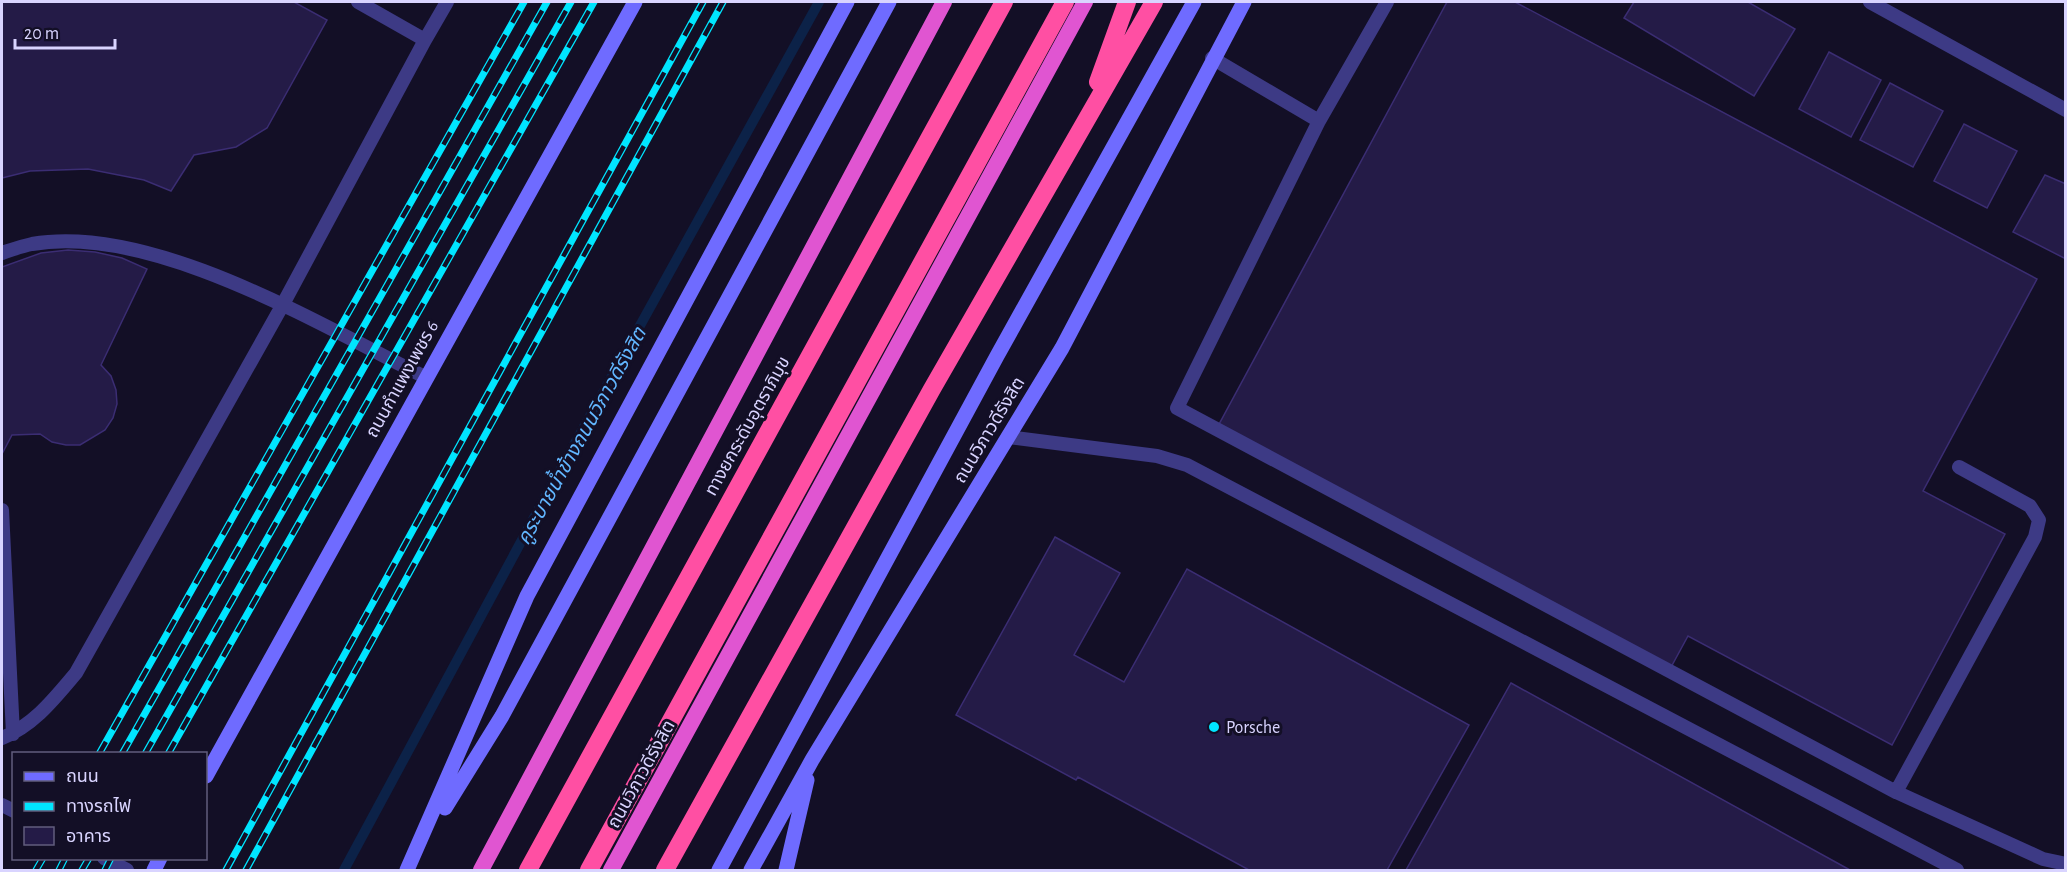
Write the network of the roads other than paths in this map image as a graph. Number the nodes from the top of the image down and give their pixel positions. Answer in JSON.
{"nodes":[{"id":1,"x":358,"y":2,"type":"edge"},
{"id":2,"x":447,"y":2,"type":"edge"},
{"id":3,"x":635,"y":2,"type":"edge"},
{"id":4,"x":847,"y":2,"type":"edge"},
{"id":5,"x":889,"y":2,"type":"edge"},
{"id":6,"x":944,"y":2,"type":"edge"},
{"id":7,"x":1004,"y":2,"type":"edge"},
{"id":8,"x":1065,"y":2,"type":"edge"},
{"id":9,"x":1084,"y":2,"type":"edge"},
{"id":10,"x":1127,"y":2,"type":"edge"},
{"id":11,"x":1154,"y":2,"type":"edge"},
{"id":12,"x":1194,"y":2,"type":"edge"},
{"id":13,"x":1244,"y":2,"type":"edge"},
{"id":14,"x":1387,"y":2,"type":"edge"},
{"id":15,"x":1870,"y":2,"type":"edge"},
{"id":16,"x":425,"y":40,"type":"junction"},
{"id":17,"x":1212,"y":58,"type":"junction"},
{"id":18,"x":2066,"y":110,"type":"edge"},
{"id":19,"x":1319,"y":121,"type":"junction"},
{"id":20,"x":1081,"y":129,"type":"junction"},
{"id":21,"x":2,"y":253,"type":"edge"},
{"id":22,"x":282,"y":306,"type":"junction"},
{"id":23,"x":425,"y":377,"type":"junction"},
{"id":24,"x":1008,"y":436,"type":"junction"},
{"id":25,"x":1959,"y":467,"type":"dead end"},
{"id":26,"x":2,"y":510,"type":"edge"},
{"id":27,"x":7,"y":736,"type":"edge"},
{"id":28,"x":812,"y":760,"type":"junction"},
{"id":29,"x":207,"y":774,"type":"edge"},
{"id":30,"x":1896,"y":792,"type":"junction"},
{"id":31,"x":418,"y":850,"type":"junction"},
{"id":32,"x":108,"y":860,"type":"edge"},
{"id":33,"x":2066,"y":864,"type":"edge"},
{"id":34,"x":127,"y":870,"type":"edge"},
{"id":35,"x":407,"y":870,"type":"edge"},
{"id":36,"x":481,"y":870,"type":"edge"},
{"id":37,"x":528,"y":870,"type":"edge"},
{"id":38,"x":589,"y":870,"type":"edge"},
{"id":39,"x":611,"y":870,"type":"edge"},
{"id":40,"x":665,"y":870,"type":"edge"},
{"id":41,"x":719,"y":870,"type":"edge"},
{"id":42,"x":751,"y":870,"type":"edge"},
{"id":43,"x":786,"y":870,"type":"edge"},
{"id":44,"x":1957,"y":870,"type":"edge"}],
"edges":[{"from":1,"to":16,"type":"lane"},
{"from":2,"to":16,"type":"lane"},
{"from":3,"to":23,"type":"main road","name":"ถนนกำแพงเพชร 6"},
{"from":4,"to":31,"type":"main road"},
{"from":5,"to":31,"type":"main road"},
{"from":6,"to":36,"type":"highway"},
{"from":7,"to":37,"type":"highway","name":"ทางยกระดับอุตราภิมุข"},
{"from":8,"to":38,"type":"highway"},
{"from":9,"to":39,"type":"highway","name":"ถนนวิภาวดีรังสิต"},
{"from":10,"to":20,"type":"highway"},
{"from":11,"to":20,"type":"highway"},
{"from":12,"to":41,"type":"main road"},
{"from":13,"to":17,"type":"main road","name":"ถนนวิภาวดีรังสิต"},
{"from":14,"to":19,"type":"lane"},
{"from":15,"to":18,"type":"lane"},
{"from":16,"to":22,"type":"lane"},
{"from":17,"to":19,"type":"lane"},
{"from":17,"to":24,"type":"main road","name":"ถนนวิภาวดีรังสิต"},
{"from":19,"to":30,"type":"lane"},
{"from":20,"to":40,"type":"highway"},
{"from":21,"to":22,"type":"lane"},
{"from":22,"to":23,"type":"lane"},
{"from":22,"to":27,"type":"lane"},
{"from":23,"to":29,"type":"main road","name":"ถนนกำแพงเพชร 6"},
{"from":24,"to":28,"type":"main road","name":"ถนนวิภาวดีรังสิต"},
{"from":24,"to":44,"type":"lane"},
{"from":25,"to":30,"type":"lane"},
{"from":26,"to":27,"type":"lane"},
{"from":28,"to":42,"type":"main road","name":"ถนนวิภาวดีรังสิต"},
{"from":28,"to":43,"type":"main road"},
{"from":30,"to":33,"type":"lane"},
{"from":31,"to":35,"type":"main road"},
{"from":32,"to":34,"type":"lane"}]}
